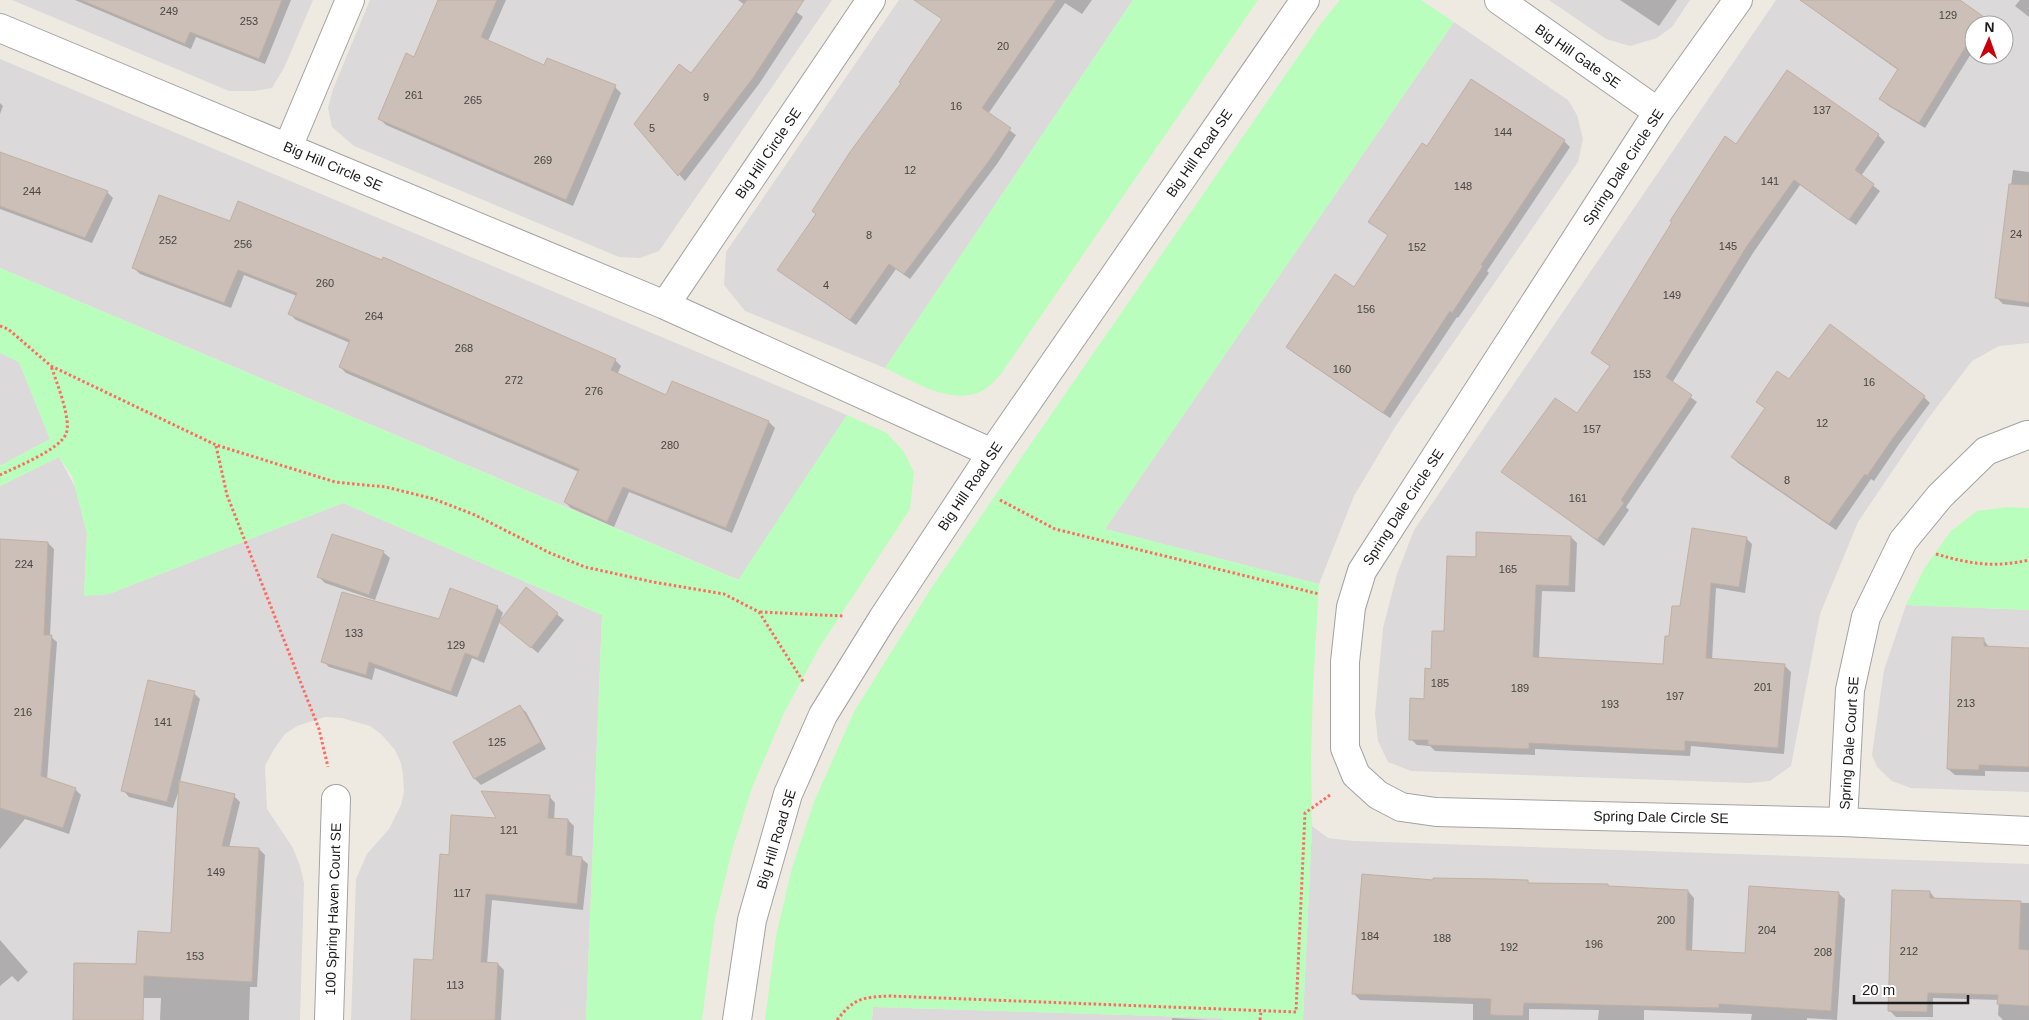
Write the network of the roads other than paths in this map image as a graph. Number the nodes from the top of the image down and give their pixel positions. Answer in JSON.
{"nodes":[{"id":1,"x":350,"y":0,"type":"edge"},
{"id":2,"x":871,"y":0,"type":"edge"},
{"id":3,"x":1305,"y":0,"type":"edge"},
{"id":4,"x":1498,"y":0,"type":"edge"},
{"id":5,"x":1738,"y":0,"type":"edge"},
{"id":6,"x":0,"y":28,"type":"edge"},
{"id":7,"x":1658,"y":112,"type":"junction"},
{"id":8,"x":288,"y":147,"type":"junction"},
{"id":9,"x":665,"y":305,"type":"junction"},
{"id":10,"x":2027,"y":435,"type":"dead end"},
{"id":11,"x":992,"y":453,"type":"junction"},
{"id":12,"x":336,"y":799,"type":"road end"},
{"id":13,"x":1843,"y":822,"type":"junction"},
{"id":14,"x":2029,"y":831,"type":"edge"},
{"id":15,"x":329,"y":1020,"type":"edge"},
{"id":16,"x":737,"y":1020,"type":"edge"}],
"edges":[{"from":1,"to":8,"type":"street"},
{"from":2,"to":9,"type":"street","name":"Big Hill Circle SE"},
{"from":3,"to":11,"type":"street","name":"Big Hill Road SE"},
{"from":4,"to":7,"type":"street","name":"Big Hill Gate SE"},
{"from":5,"to":7,"type":"street","name":"Spring Dale Circle SE"},
{"from":6,"to":8,"type":"street","name":"Big Hill Circle SE"},
{"from":7,"to":13,"type":"street","name":"Spring Dale Circle SE"},
{"from":8,"to":9,"type":"street","name":"Big Hill Circle SE"},
{"from":9,"to":11,"type":"street","name":"Big Hill Circle SE"},
{"from":10,"to":13,"type":"street","name":"Spring Dale Court SE"},
{"from":11,"to":16,"type":"street","name":"Big Hill Road SE"},
{"from":12,"to":15,"type":"street","name":"100 Spring Haven Court SE"},
{"from":13,"to":14,"type":"street","name":"Spring Dale Circle SE"}]}
